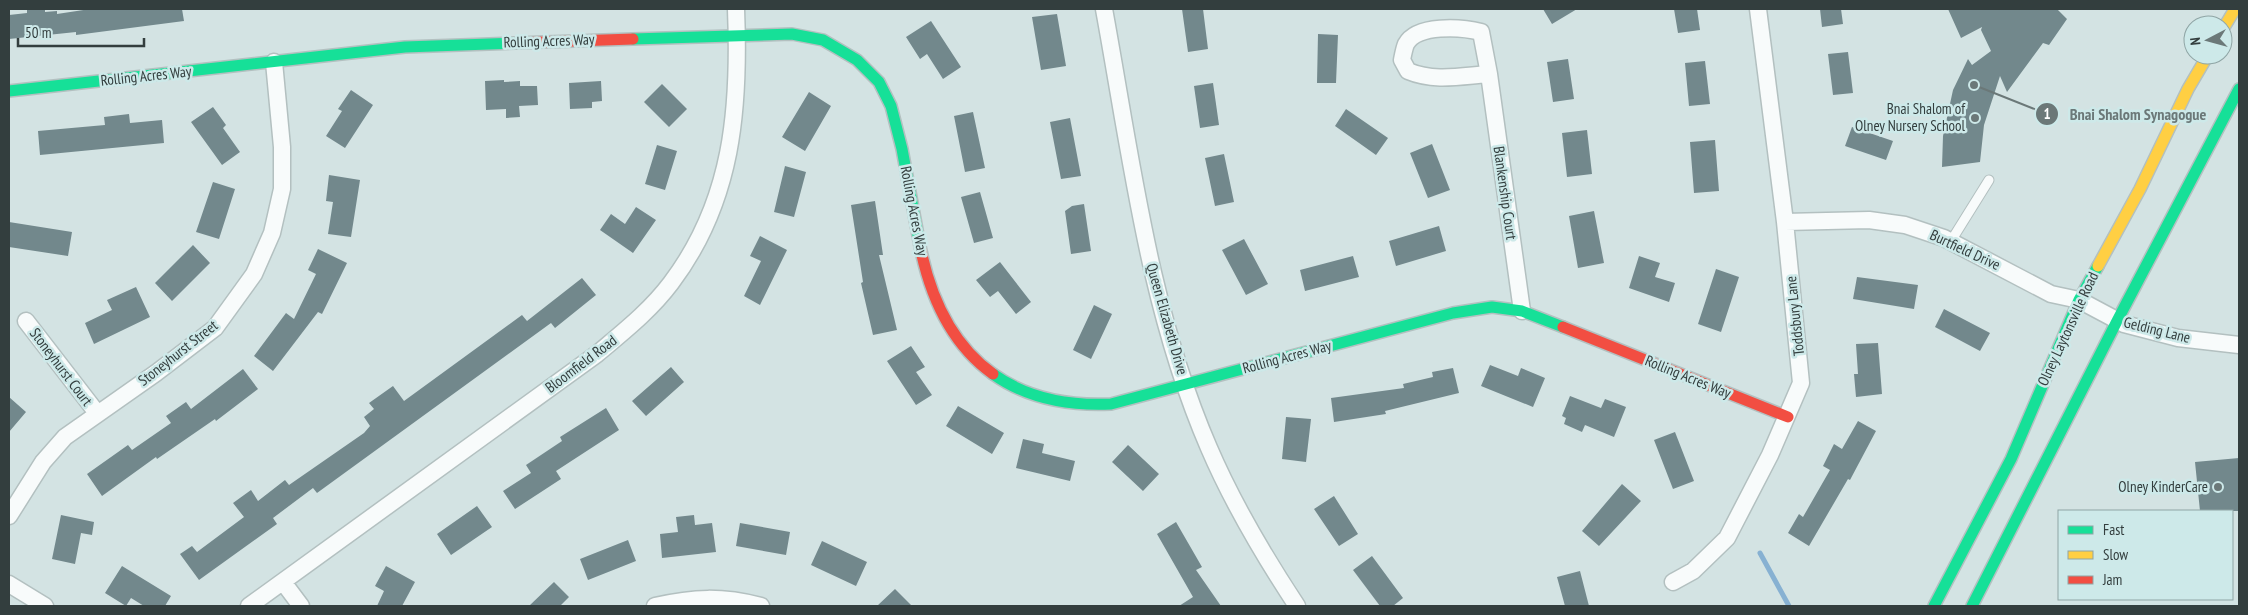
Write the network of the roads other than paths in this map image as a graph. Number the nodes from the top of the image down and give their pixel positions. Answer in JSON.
{"nodes":[{"id":1,"x":736,"y":9,"type":"edge"},
{"id":2,"x":1104,"y":9,"type":"edge"},
{"id":3,"x":1758,"y":9,"type":"edge"},
{"id":4,"x":737,"y":34,"type":"junction"},
{"id":5,"x":274,"y":62,"type":"junction"},
{"id":6,"x":2202,"y":65,"type":"edge"},
{"id":7,"x":1489,"y":74,"type":"junction"},
{"id":8,"x":2239,"y":89,"type":"edge"},
{"id":9,"x":9,"y":91,"type":"edge"},
{"id":10,"x":1989,"y":180,"type":"dead end"},
{"id":11,"x":1785,"y":222,"type":"junction"},
{"id":12,"x":1951,"y":241,"type":"junction"},
{"id":13,"x":2079,"y":300,"type":"junction"},
{"id":14,"x":1522,"y":311,"type":"junction"},
{"id":15,"x":2117,"y":320,"type":"junction"},
{"id":16,"x":26,"y":321,"type":"dead end"},
{"id":17,"x":2239,"y":345,"type":"edge"},
{"id":18,"x":1184,"y":384,"type":"junction"},
{"id":19,"x":97,"y":413,"type":"junction"},
{"id":20,"x":1788,"y":417,"type":"junction"},
{"id":21,"x":9,"y":516,"type":"edge"},
{"id":22,"x":283,"y":582,"type":"junction"},
{"id":23,"x":1673,"y":582,"type":"dead end"},
{"id":24,"x":9,"y":584,"type":"edge"},
{"id":25,"x":45,"y":606,"type":"edge"},
{"id":26,"x":249,"y":606,"type":"edge"},
{"id":27,"x":301,"y":606,"type":"edge"},
{"id":28,"x":655,"y":606,"type":"edge"},
{"id":29,"x":761,"y":606,"type":"edge"},
{"id":30,"x":1297,"y":606,"type":"edge"},
{"id":31,"x":1934,"y":606,"type":"edge"},
{"id":32,"x":1972,"y":606,"type":"edge"}],
"edges":[{"from":1,"to":4,"type":"street","name":"Bloomfield Road"},
{"from":2,"to":18,"type":"street","name":"Queen Elizabeth Drive"},
{"from":3,"to":11,"type":"street","name":"Toddsbury Lane"},
{"from":4,"to":5,"type":"street","name":"Rolling Acres Way"},
{"from":4,"to":18,"type":"street","name":"Rolling Acres Way"},
{"from":4,"to":22,"type":"street","name":"Bloomfield Road"},
{"from":5,"to":9,"type":"street","name":"Rolling Acres Way"},
{"from":5,"to":19,"type":"street","name":"Stoneyhurst Street"},
{"from":6,"to":13,"type":"street","name":"Olney Laytonsville Road"},
{"from":7,"to":7,"type":"street","name":"Blankenship Court"},
{"from":7,"to":14,"type":"street","name":"Blankenship Court"},
{"from":8,"to":15,"type":"street"},
{"from":10,"to":12,"type":"lane"},
{"from":11,"to":12,"type":"street","name":"Burtfield Drive"},
{"from":11,"to":20,"type":"street","name":"Toddsbury Lane"},
{"from":12,"to":13,"type":"street","name":"Burtfield Drive"},
{"from":13,"to":15,"type":"street","name":"Gelding Lane"},
{"from":13,"to":31,"type":"street","name":"Olney Laytonsville Road"},
{"from":14,"to":18,"type":"street","name":"Rolling Acres Way"},
{"from":14,"to":20,"type":"street","name":"Rolling Acres Way"},
{"from":15,"to":17,"type":"street","name":"Gelding Lane"},
{"from":15,"to":32,"type":"street"},
{"from":16,"to":19,"type":"street","name":"Stoneyhurst Court"},
{"from":18,"to":30,"type":"street","name":"Queen Elizabeth Drive"},
{"from":19,"to":21,"type":"street","name":"Stoneyhurst Street"},
{"from":20,"to":23,"type":"street","name":"Toddsbury Lane"},
{"from":22,"to":26,"type":"street","name":"Bloomfield Road"},
{"from":22,"to":27,"type":"street"},
{"from":24,"to":25,"type":"street"},
{"from":28,"to":29,"type":"street"}]}
